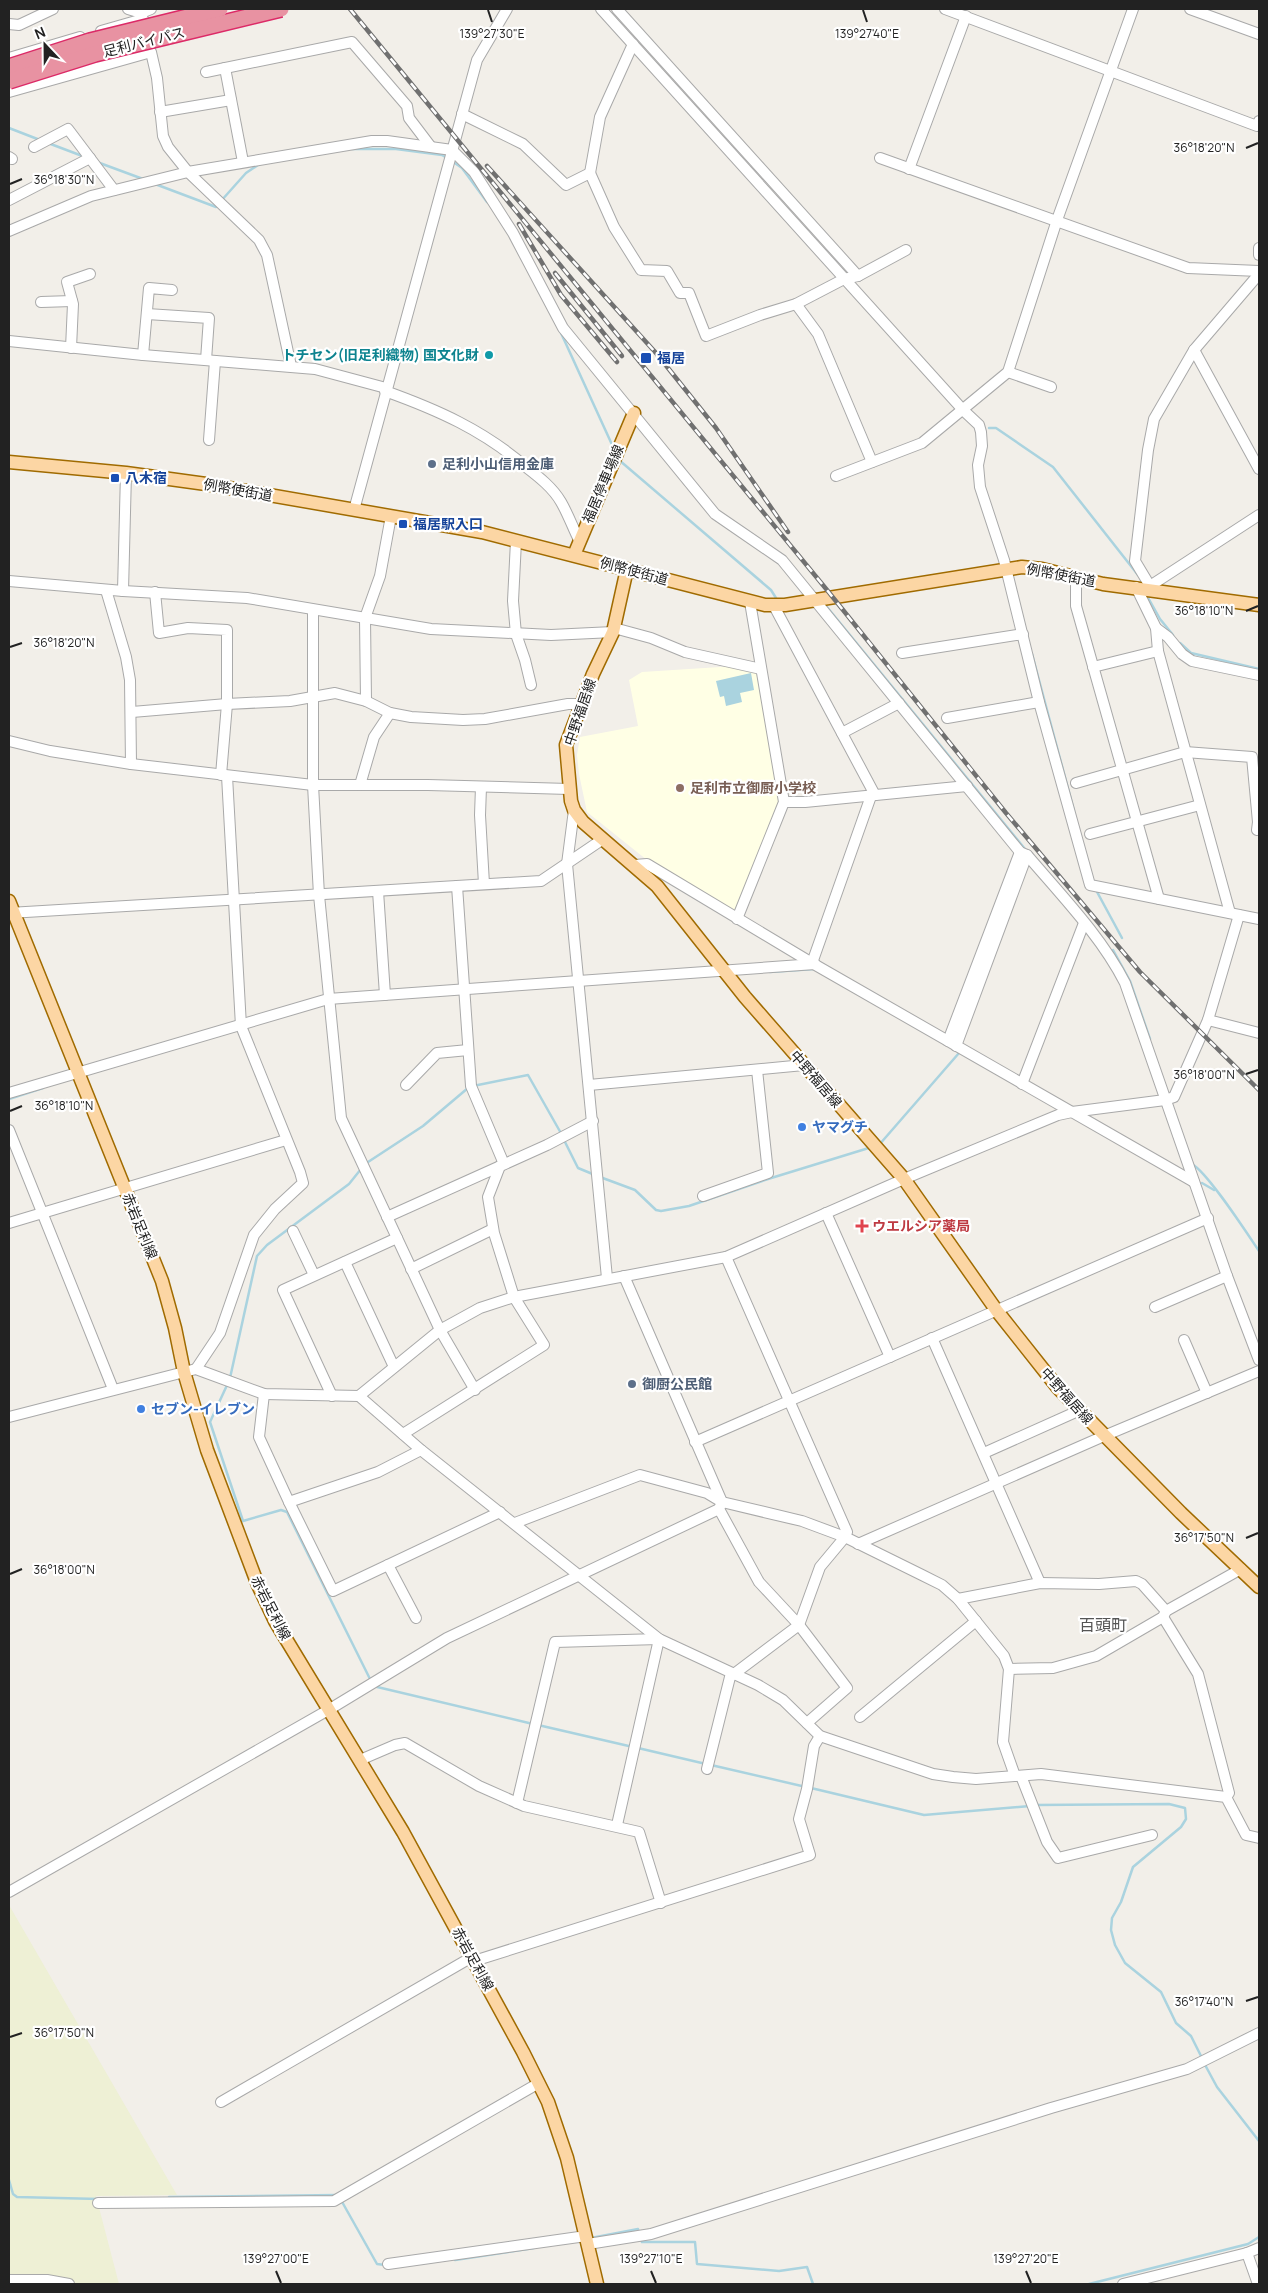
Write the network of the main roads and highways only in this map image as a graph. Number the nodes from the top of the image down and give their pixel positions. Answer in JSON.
{"nodes":[{"id":1,"x":220,"y":9,"type":"edge"},
{"id":2,"x":281,"y":9,"type":"edge"},
{"id":3,"x":9,"y":67,"type":"edge"},
{"id":4,"x":9,"y":81,"type":"edge"},
{"id":5,"x":634,"y":413,"type":"road end"},
{"id":6,"x":9,"y":462,"type":"edge"},
{"id":7,"x":574,"y":555,"type":"junction"},
{"id":8,"x":627,"y":569,"type":"junction"},
{"id":9,"x":1259,"y":605,"type":"edge"},
{"id":10,"x":10,"y":909,"type":"edge"},
{"id":11,"x":1259,"y":1587,"type":"edge"},
{"id":12,"x":597,"y":2284,"type":"edge"}],
"edges":[{"from":1,"to":3,"type":"highway","name":"足利バイパス","bridge":true},
{"from":2,"to":4,"type":"highway","name":"足利バイパス","bridge":true},
{"from":5,"to":7,"type":"main road","name":"福居停車場線"},
{"from":6,"to":7,"type":"main road","name":"例幣使街道"},
{"from":7,"to":8,"type":"main road","name":"例幣使街道"},
{"from":8,"to":9,"type":"main road","name":"例幣使街道"},
{"from":8,"to":11,"type":"main road","name":"中野福居線"},
{"from":10,"to":12,"type":"main road","name":"赤岩足利線"}]}
